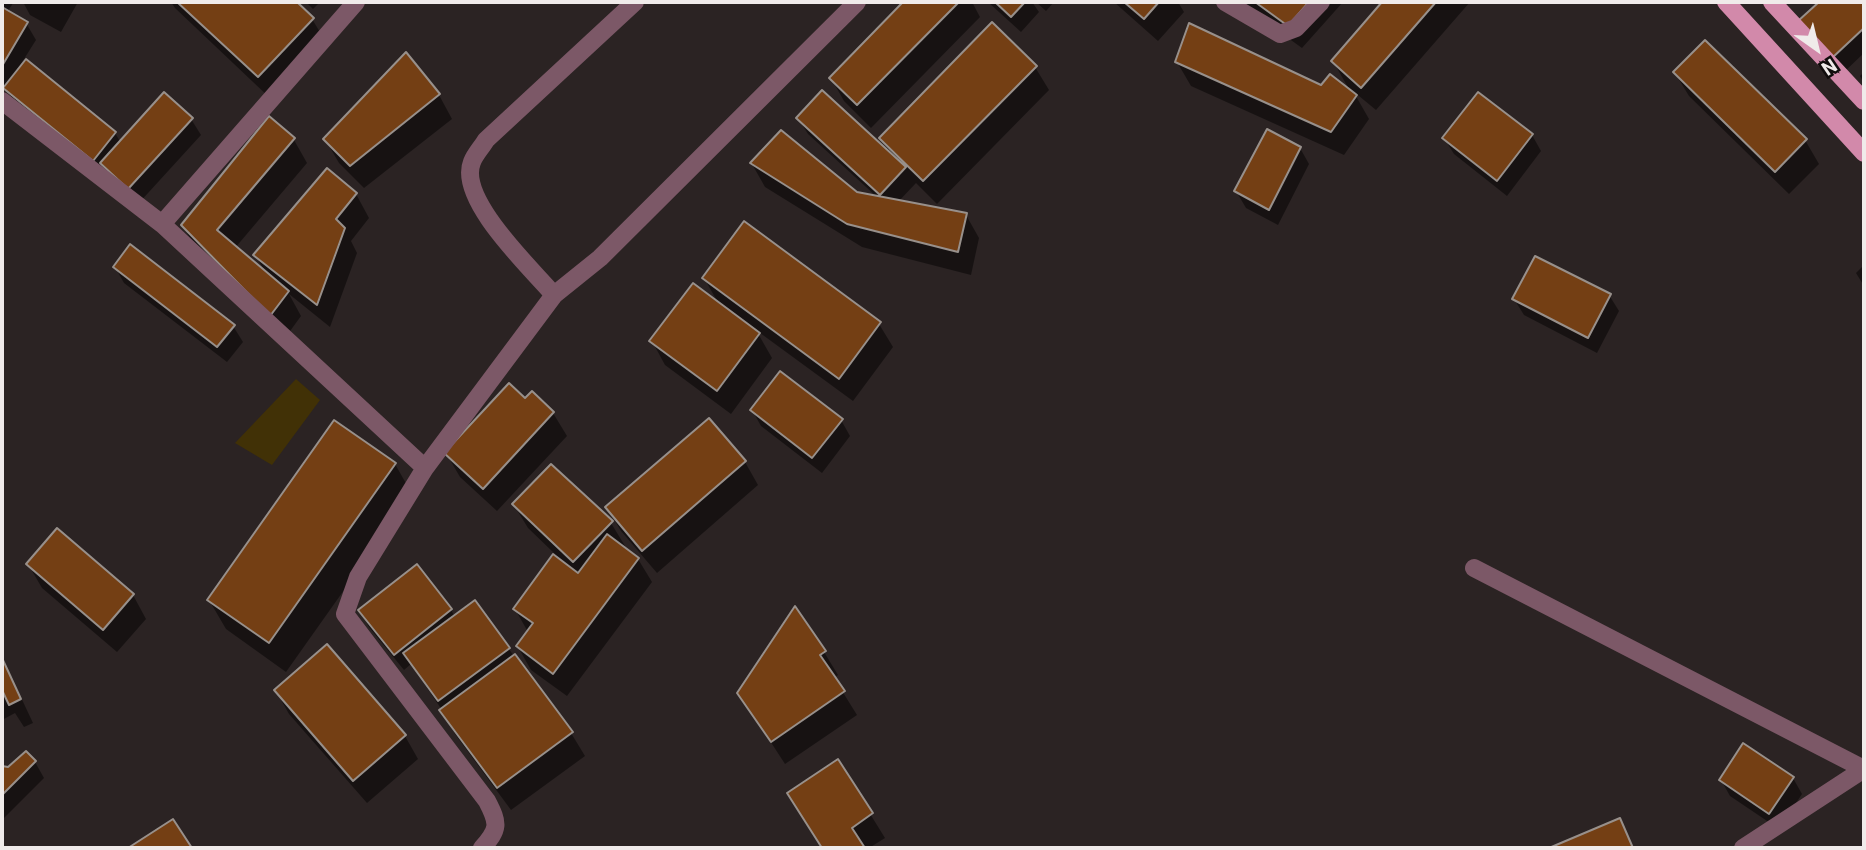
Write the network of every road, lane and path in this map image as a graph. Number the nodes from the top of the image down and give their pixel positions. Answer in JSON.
{"nodes":[{"id":1,"x":356,"y":2,"type":"edge"},
{"id":2,"x":857,"y":2,"type":"edge"},
{"id":3,"x":1225,"y":2,"type":"edge"},
{"id":4,"x":1321,"y":2,"type":"edge"},
{"id":5,"x":1726,"y":2,"type":"edge"},
{"id":6,"x":1772,"y":2,"type":"edge"},
{"id":7,"x":624,"y":5,"type":"edge"},
{"id":8,"x":2,"y":101,"type":"edge"},
{"id":9,"x":1864,"y":101,"type":"edge"},
{"id":10,"x":1864,"y":153,"type":"edge"},
{"id":11,"x":162,"y":223,"type":"junction"},
{"id":12,"x":554,"y":295,"type":"junction"},
{"id":13,"x":425,"y":468,"type":"junction"},
{"id":14,"x":1474,"y":568,"type":"dead end"},
{"id":15,"x":1864,"y":769,"type":"edge"},
{"id":16,"x":482,"y":848,"type":"edge"},
{"id":17,"x":1743,"y":848,"type":"edge"}],
"edges":[{"from":1,"to":11,"type":"street"},
{"from":2,"to":12,"type":"street"},
{"from":3,"to":4,"type":"street"},
{"from":5,"to":10,"type":"main road"},
{"from":6,"to":9,"type":"main road"},
{"from":7,"to":12,"type":"street"},
{"from":8,"to":11,"type":"street"},
{"from":11,"to":13,"type":"street"},
{"from":12,"to":13,"type":"street"},
{"from":13,"to":16,"type":"street"},
{"from":14,"to":15,"type":"street"},
{"from":15,"to":17,"type":"street"}]}
